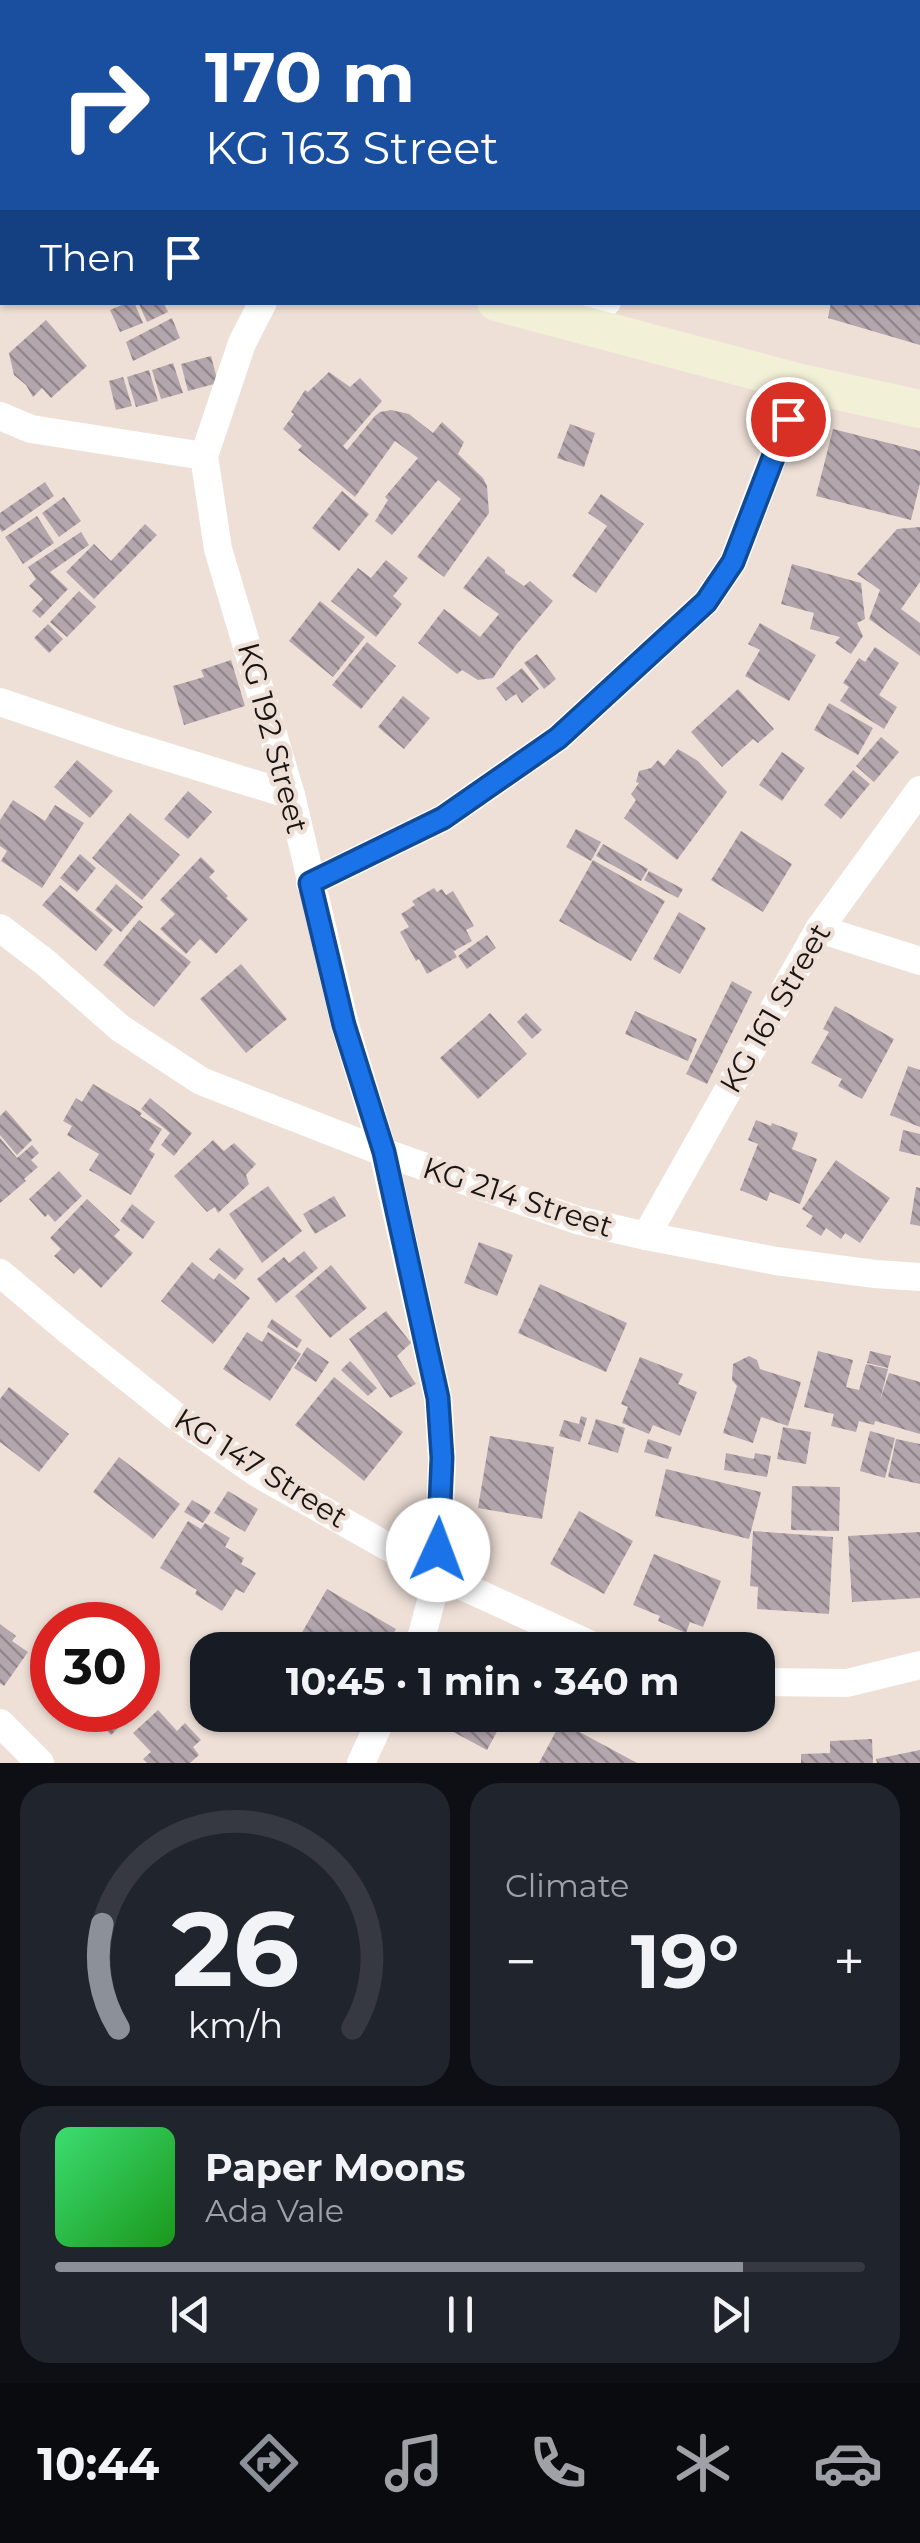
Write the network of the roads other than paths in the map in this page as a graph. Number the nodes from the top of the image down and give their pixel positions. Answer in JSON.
{"nodes":[{"id":1,"x":262,"y":305,"type":"edge"},
{"id":2,"x":521,"y":305,"type":"edge"},
{"id":3,"x":596,"y":314,"type":"edge"},
{"id":4,"x":801,"y":384,"type":"junction"},
{"id":5,"x":920,"y":410,"type":"edge"},
{"id":6,"x":0,"y":416,"type":"edge"},
{"id":7,"x":204,"y":456,"type":"junction"},
{"id":8,"x":0,"y":702,"type":"edge"},
{"id":9,"x":920,"y":790,"type":"edge"},
{"id":10,"x":292,"y":795,"type":"junction"},
{"id":11,"x":310,"y":883,"type":"junction"},
{"id":12,"x":0,"y":928,"type":"edge"},
{"id":13,"x":819,"y":928,"type":"junction"},
{"id":14,"x":920,"y":961,"type":"edge"},
{"id":15,"x":384,"y":1152,"type":"junction"},
{"id":16,"x":646,"y":1236,"type":"junction"},
{"id":17,"x":0,"y":1272,"type":"edge"},
{"id":18,"x":920,"y":1277,"type":"edge"},
{"id":19,"x":438,"y":1575,"type":"junction"},
{"id":20,"x":423,"y":1632,"type":"edge"},
{"id":21,"x":563,"y":1632,"type":"edge"},
{"id":22,"x":920,"y":1666,"type":"edge"},
{"id":23,"x":775,"y":1682,"type":"edge"},
{"id":24,"x":0,"y":1723,"type":"edge"},
{"id":25,"x":376,"y":1732,"type":"edge"},
{"id":26,"x":40,"y":1763,"type":"edge"},
{"id":27,"x":362,"y":1763,"type":"edge"}],
"edges":[{"from":1,"to":7,"type":"street","name":"KG 192 Street"},
{"from":2,"to":3,"type":"street"},
{"from":3,"to":4,"type":"street"},
{"from":4,"to":5,"type":"street"},
{"from":4,"to":11,"type":"street"},
{"from":6,"to":7,"type":"street"},
{"from":7,"to":10,"type":"street","name":"KG 192 Street"},
{"from":8,"to":10,"type":"street"},
{"from":9,"to":13,"type":"street","name":"KG 161 Street"},
{"from":10,"to":11,"type":"street","name":"KG 192 Street"},
{"from":11,"to":15,"type":"street","name":"KG 192 Street"},
{"from":12,"to":15,"type":"street","name":"KG 214 Street"},
{"from":13,"to":14,"type":"street"},
{"from":13,"to":16,"type":"street","name":"KG 161 Street"},
{"from":15,"to":16,"type":"street","name":"KG 214 Street"},
{"from":15,"to":19,"type":"street","name":"KG 192 Street"},
{"from":16,"to":18,"type":"street","name":"KG 214 Street"},
{"from":17,"to":19,"type":"street","name":"KG 147 Street"},
{"from":19,"to":20,"type":"street","name":"KG 192 Street"},
{"from":19,"to":21,"type":"street","name":"KG 147 Street"},
{"from":22,"to":23,"type":"street"},
{"from":24,"to":26,"type":"street"},
{"from":25,"to":27,"type":"street"}]}
